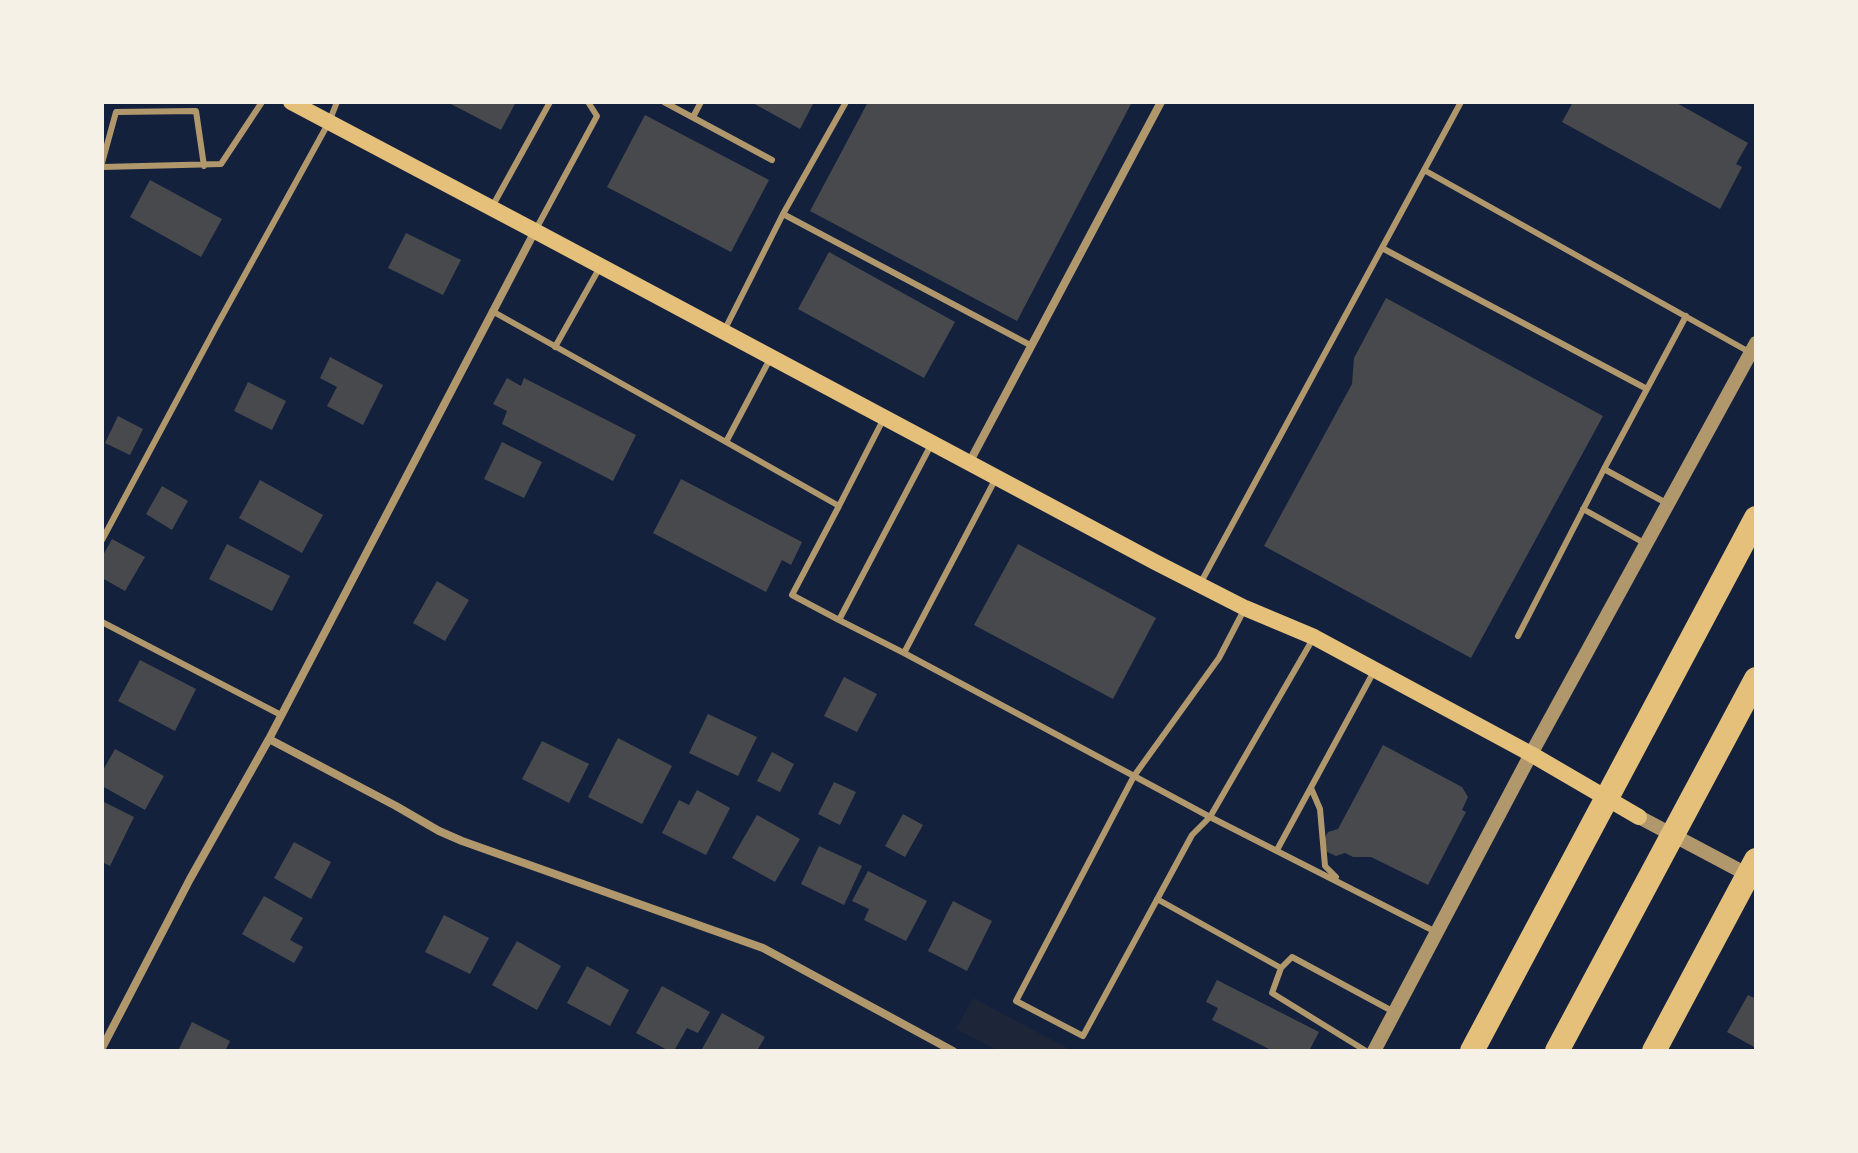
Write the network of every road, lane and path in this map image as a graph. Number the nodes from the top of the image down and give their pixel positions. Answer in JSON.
{"nodes":[{"id":1,"x":262,"y":102,"type":"edge"},
{"id":2,"x":291,"y":102,"type":"edge"},
{"id":3,"x":337,"y":102,"type":"edge"},
{"id":4,"x":550,"y":102,"type":"edge"},
{"id":5,"x":588,"y":102,"type":"edge"},
{"id":6,"x":664,"y":102,"type":"edge"},
{"id":7,"x":701,"y":102,"type":"edge"},
{"id":8,"x":846,"y":102,"type":"edge"},
{"id":9,"x":1161,"y":102,"type":"edge"},
{"id":10,"x":1461,"y":102,"type":"edge"},
{"id":11,"x":152,"y":112,"type":"junction"},
{"id":12,"x":693,"y":117,"type":"junction"},
{"id":13,"x":152,"y":120,"type":"dead end"},
{"id":14,"x":329,"y":122,"type":"junction"},
{"id":15,"x":152,"y":156,"type":"dead end"},
{"id":16,"x":772,"y":160,"type":"dead end"},
{"id":17,"x":102,"y":165,"type":"edge"},
{"id":18,"x":152,"y":166,"type":"junction"},
{"id":19,"x":204,"y":166,"type":"junction"},
{"id":20,"x":1424,"y":170,"type":"junction"},
{"id":21,"x":491,"y":208,"type":"junction"},
{"id":22,"x":783,"y":214,"type":"junction"},
{"id":23,"x":535,"y":231,"type":"junction"},
{"id":24,"x":1382,"y":248,"type":"junction"},
{"id":25,"x":601,"y":266,"type":"junction"},
{"id":26,"x":492,"y":311,"type":"junction"},
{"id":27,"x":1686,"y":316,"type":"junction"},
{"id":28,"x":723,"y":332,"type":"junction"},
{"id":29,"x":1030,"y":345,"type":"junction"},
{"id":30,"x":555,"y":347,"type":"junction"},
{"id":31,"x":1754,"y":348,"type":"edge"},
{"id":32,"x":771,"y":357,"type":"junction"},
{"id":33,"x":1647,"y":389,"type":"junction"},
{"id":34,"x":884,"y":418,"type":"junction"},
{"id":35,"x":726,"y":442,"type":"junction"},
{"id":36,"x":932,"y":443,"type":"junction"},
{"id":37,"x":969,"y":463,"type":"junction"},
{"id":38,"x":1604,"y":469,"type":"junction"},
{"id":39,"x":996,"y":478,"type":"junction"},
{"id":40,"x":1668,"y":504,"type":"junction"},
{"id":41,"x":839,"y":506,"type":"junction"},
{"id":42,"x":1583,"y":509,"type":"junction"},
{"id":43,"x":1756,"y":518,"type":"edge"},
{"id":44,"x":102,"y":540,"type":"edge"},
{"id":45,"x":1646,"y":544,"type":"junction"},
{"id":46,"x":1200,"y":584,"type":"junction"},
{"id":47,"x":1245,"y":608,"type":"junction"},
{"id":48,"x":839,"y":620,"type":"junction"},
{"id":49,"x":102,"y":622,"type":"edge"},
{"id":50,"x":1518,"y":636,"type":"dead end"},
{"id":51,"x":1314,"y":637,"type":"junction"},
{"id":52,"x":904,"y":653,"type":"junction"},
{"id":53,"x":1375,"y":670,"type":"junction"},
{"id":54,"x":1756,"y":679,"type":"edge"},
{"id":55,"x":281,"y":715,"type":"junction"},
{"id":56,"x":269,"y":739,"type":"junction"},
{"id":57,"x":1531,"y":754,"type":"junction"},
{"id":58,"x":1134,"y":776,"type":"junction"},
{"id":59,"x":1311,"y":788,"type":"junction"},
{"id":60,"x":1210,"y":817,"type":"junction"},
{"id":61,"x":1639,"y":817,"type":"joint"},
{"id":62,"x":1277,"y":850,"type":"junction"},
{"id":63,"x":1754,"y":871,"type":"edge"},
{"id":64,"x":1343,"y":884,"type":"junction"},
{"id":65,"x":1157,"y":899,"type":"junction"},
{"id":66,"x":1436,"y":933,"type":"junction"},
{"id":67,"x":1281,"y":968,"type":"junction"},
{"id":68,"x":1394,"y":1012,"type":"junction"},
{"id":69,"x":102,"y":1048,"type":"edge"},
{"id":70,"x":953,"y":1051,"type":"edge"},
{"id":71,"x":1366,"y":1051,"type":"edge"},
{"id":72,"x":1374,"y":1051,"type":"edge"},
{"id":73,"x":1472,"y":1051,"type":"edge"},
{"id":74,"x":1557,"y":1051,"type":"edge"},
{"id":75,"x":1654,"y":1051,"type":"edge"}],
"edges":[{"from":1,"to":19,"type":"lane"},
{"from":2,"to":14,"type":"main road"},
{"from":3,"to":14,"type":"lane"},
{"from":4,"to":21,"type":"lane"},
{"from":5,"to":23,"type":"lane"},
{"from":6,"to":12,"type":"lane"},
{"from":7,"to":12,"type":"lane"},
{"from":8,"to":22,"type":"lane"},
{"from":9,"to":29,"type":"street"},
{"from":10,"to":20,"type":"lane"},
{"from":11,"to":13,"type":"lane"},
{"from":11,"to":17,"type":"lane"},
{"from":11,"to":19,"type":"lane"},
{"from":12,"to":16,"type":"lane"},
{"from":14,"to":21,"type":"main road"},
{"from":14,"to":44,"type":"lane"},
{"from":15,"to":18,"type":"lane"},
{"from":17,"to":18,"type":"lane"},
{"from":18,"to":19,"type":"lane"},
{"from":20,"to":24,"type":"lane"},
{"from":20,"to":27,"type":"lane"},
{"from":21,"to":23,"type":"main road"},
{"from":22,"to":28,"type":"lane"},
{"from":22,"to":29,"type":"lane"},
{"from":23,"to":25,"type":"main road"},
{"from":23,"to":26,"type":"street"},
{"from":24,"to":33,"type":"lane"},
{"from":24,"to":46,"type":"lane"},
{"from":25,"to":28,"type":"main road"},
{"from":25,"to":30,"type":"lane"},
{"from":26,"to":30,"type":"lane"},
{"from":26,"to":55,"type":"street"},
{"from":27,"to":31,"type":"lane"},
{"from":27,"to":33,"type":"lane"},
{"from":28,"to":32,"type":"main road"},
{"from":29,"to":37,"type":"street"},
{"from":30,"to":35,"type":"lane"},
{"from":31,"to":40,"type":"street"},
{"from":32,"to":34,"type":"main road"},
{"from":32,"to":35,"type":"lane"},
{"from":33,"to":38,"type":"lane"},
{"from":34,"to":36,"type":"main road"},
{"from":34,"to":41,"type":"lane"},
{"from":35,"to":41,"type":"lane"},
{"from":36,"to":37,"type":"main road"},
{"from":36,"to":48,"type":"lane"},
{"from":37,"to":39,"type":"main road"},
{"from":38,"to":40,"type":"lane"},
{"from":38,"to":42,"type":"lane"},
{"from":39,"to":46,"type":"main road"},
{"from":39,"to":52,"type":"lane"},
{"from":40,"to":45,"type":"street"},
{"from":41,"to":48,"type":"lane"},
{"from":42,"to":45,"type":"lane"},
{"from":42,"to":50,"type":"lane"},
{"from":43,"to":73,"type":"highway"},
{"from":45,"to":57,"type":"street"},
{"from":46,"to":47,"type":"main road"},
{"from":47,"to":51,"type":"main road"},
{"from":47,"to":58,"type":"lane"},
{"from":48,"to":52,"type":"lane"},
{"from":49,"to":55,"type":"lane"},
{"from":51,"to":53,"type":"main road"},
{"from":51,"to":60,"type":"lane"},
{"from":52,"to":58,"type":"lane"},
{"from":53,"to":57,"type":"main road"},
{"from":53,"to":59,"type":"lane"},
{"from":54,"to":74,"type":"highway"},
{"from":55,"to":56,"type":"street"},
{"from":56,"to":69,"type":"street"},
{"from":56,"to":70,"type":"street"},
{"from":57,"to":61,"type":"main road"},
{"from":57,"to":66,"type":"street"},
{"from":58,"to":60,"type":"lane"},
{"from":58,"to":65,"type":"lane"},
{"from":59,"to":62,"type":"lane"},
{"from":59,"to":64,"type":"lane"},
{"from":60,"to":62,"type":"lane"},
{"from":60,"to":65,"type":"lane"},
{"from":61,"to":63,"type":"street"},
{"from":62,"to":64,"type":"lane"},
{"from":63,"to":75,"type":"highway"},
{"from":64,"to":66,"type":"lane"},
{"from":65,"to":67,"type":"lane"},
{"from":66,"to":68,"type":"street"},
{"from":67,"to":68,"type":"lane"},
{"from":67,"to":71,"type":"lane"},
{"from":68,"to":72,"type":"street"}]}
